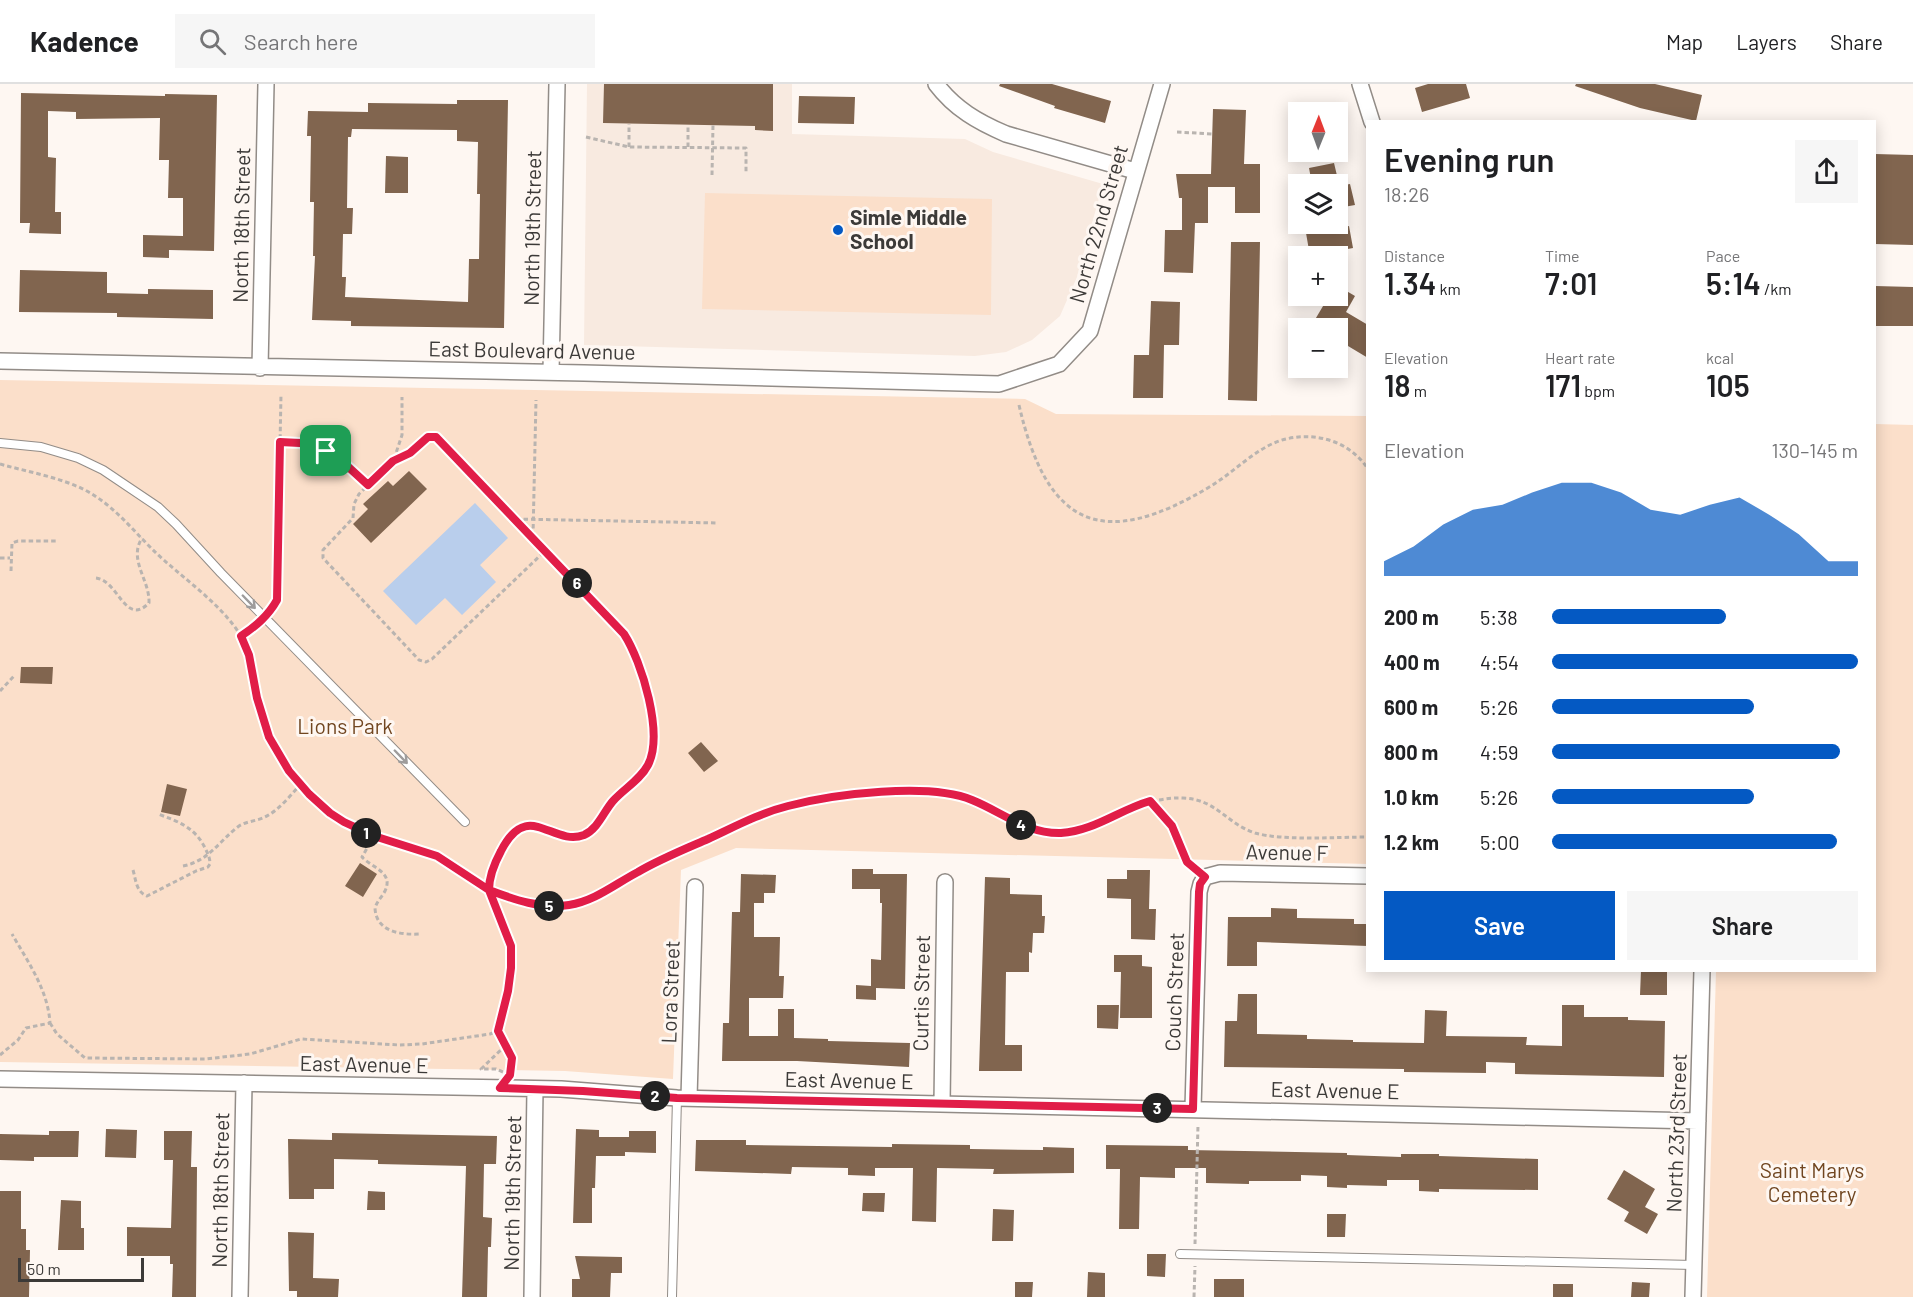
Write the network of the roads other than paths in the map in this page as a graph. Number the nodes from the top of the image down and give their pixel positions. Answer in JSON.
{"nodes":[{"id":1,"x":266,"y":84,"type":"edge"},
{"id":2,"x":557,"y":84,"type":"edge"},
{"id":3,"x":936,"y":84,"type":"edge"},
{"id":4,"x":1161,"y":84,"type":"edge"},
{"id":5,"x":1360,"y":84,"type":"edge"},
{"id":6,"x":1371,"y":120,"type":"edge"},
{"id":7,"x":1135,"y":171,"type":"junction"},
{"id":8,"x":0,"y":362,"type":"edge"},
{"id":9,"x":1059,"y":364,"type":"joint"},
{"id":10,"x":260,"y":368,"type":"junction"},
{"id":11,"x":551,"y":372,"type":"junction"},
{"id":12,"x":0,"y":443,"type":"edge"},
{"id":13,"x":465,"y":822,"type":"dead end"},
{"id":14,"x":1366,"y":876,"type":"edge"},
{"id":15,"x":1205,"y":877,"type":"joint"},
{"id":16,"x":945,"y":882,"type":"dead end"},
{"id":17,"x":695,"y":887,"type":"dead end"},
{"id":18,"x":1702,"y":972,"type":"edge"},
{"id":19,"x":0,"y":1079,"type":"edge"},
{"id":20,"x":244,"y":1083,"type":"junction"},
{"id":21,"x":535,"y":1089,"type":"junction"},
{"id":22,"x":683,"y":1098,"type":"junction"},
{"id":23,"x":942,"y":1104,"type":"junction"},
{"id":24,"x":1196,"y":1109,"type":"junction"},
{"id":25,"x":1698,"y":1121,"type":"junction"},
{"id":26,"x":1180,"y":1254,"type":"dead end"},
{"id":27,"x":1694,"y":1265,"type":"junction"},
{"id":28,"x":240,"y":1297,"type":"edge"},
{"id":29,"x":532,"y":1297,"type":"edge"},
{"id":30,"x":672,"y":1297,"type":"edge"},
{"id":31,"x":1693,"y":1297,"type":"edge"}],
"edges":[{"from":1,"to":10,"type":"street","name":"North 18th Street"},
{"from":2,"to":11,"type":"street","name":"North 19th Street"},
{"from":3,"to":7,"type":"street"},
{"from":4,"to":7,"type":"street","name":"North 22nd Street"},
{"from":5,"to":6,"type":"street"},
{"from":7,"to":9,"type":"street","name":"North 22nd Street"},
{"from":8,"to":10,"type":"street","name":"East Boulevard Avenue"},
{"from":9,"to":11,"type":"street","name":"East Boulevard Avenue"},
{"from":10,"to":11,"type":"street","name":"East Boulevard Avenue"},
{"from":12,"to":13,"type":"lane","one_way":true},
{"from":14,"to":15,"type":"street","name":"Avenue F"},
{"from":15,"to":24,"type":"street","name":"Couch Street"},
{"from":16,"to":23,"type":"street","name":"Curtis Street"},
{"from":17,"to":22,"type":"street","name":"Lora Street"},
{"from":18,"to":25,"type":"street","name":"North 23rd Street"},
{"from":19,"to":20,"type":"street","name":"East Avenue E"},
{"from":20,"to":21,"type":"street","name":"East Avenue E"},
{"from":20,"to":28,"type":"street","name":"North 18th Street"},
{"from":21,"to":22,"type":"street","name":"East Avenue E"},
{"from":21,"to":29,"type":"street","name":"North 19th Street"},
{"from":22,"to":23,"type":"street","name":"East Avenue E"},
{"from":22,"to":30,"type":"lane"},
{"from":23,"to":24,"type":"street","name":"East Avenue E"},
{"from":24,"to":25,"type":"street","name":"East Avenue E"},
{"from":25,"to":27,"type":"street","name":"North 23rd Street"},
{"from":26,"to":27,"type":"lane"},
{"from":27,"to":31,"type":"street","name":"North 23rd Street"}]}
